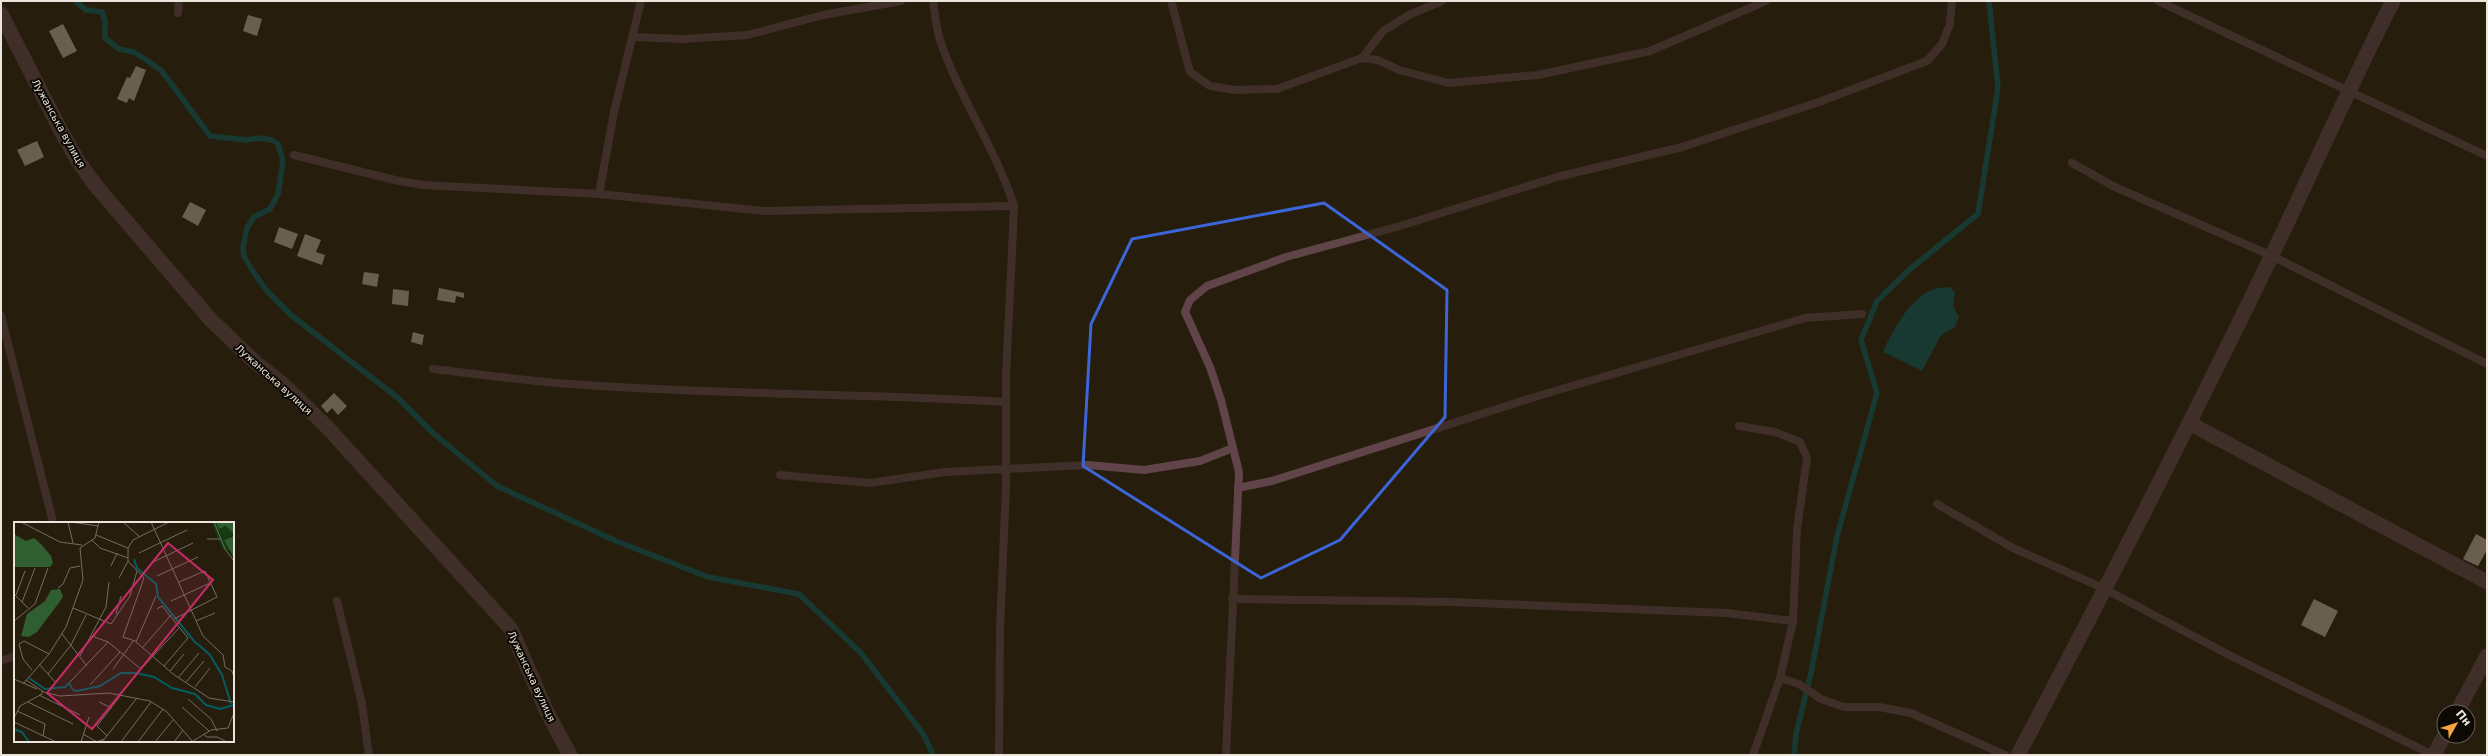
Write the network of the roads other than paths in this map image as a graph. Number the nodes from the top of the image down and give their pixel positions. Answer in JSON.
{"nodes":[{"id":1,"x":179,"y":1,"type":"edge"},
{"id":2,"x":641,"y":1,"type":"edge"},
{"id":3,"x":901,"y":1,"type":"edge"},
{"id":4,"x":933,"y":1,"type":"edge"},
{"id":5,"x":1171,"y":1,"type":"edge"},
{"id":6,"x":1442,"y":1,"type":"edge"},
{"id":7,"x":1766,"y":1,"type":"edge"},
{"id":8,"x":1952,"y":1,"type":"edge"},
{"id":9,"x":2158,"y":1,"type":"edge"},
{"id":10,"x":2393,"y":1,"type":"edge"},
{"id":11,"x":178,"y":13,"type":"dead end"},
{"id":12,"x":1,"y":14,"type":"edge"},
{"id":13,"x":633,"y":36,"type":"junction"},
{"id":14,"x":1362,"y":58,"type":"junction"},
{"id":15,"x":2347,"y":92,"type":"junction"},
{"id":16,"x":294,"y":155,"type":"dead end"},
{"id":17,"x":2487,"y":156,"type":"edge"},
{"id":18,"x":2072,"y":163,"type":"dead end"},
{"id":19,"x":599,"y":194,"type":"junction"},
{"id":20,"x":1014,"y":206,"type":"junction"},
{"id":21,"x":2272,"y":256,"type":"junction"},
{"id":22,"x":1862,"y":314,"type":"dead end"},
{"id":23,"x":1,"y":316,"type":"edge"},
{"id":24,"x":2487,"y":364,"type":"edge"},
{"id":25,"x":433,"y":369,"type":"dead end"},
{"id":26,"x":1006,"y":402,"type":"junction"},
{"id":27,"x":2189,"y":423,"type":"junction"},
{"id":28,"x":1739,"y":426,"type":"dead end"},
{"id":29,"x":1233,"y":448,"type":"junction"},
{"id":30,"x":1005,"y":469,"type":"junction"},
{"id":31,"x":780,"y":475,"type":"dead end"},
{"id":32,"x":1238,"y":488,"type":"junction"},
{"id":33,"x":1937,"y":504,"type":"dead end"},
{"id":34,"x":52,"y":518,"type":"dead end"},
{"id":35,"x":2487,"y":582,"type":"edge"},
{"id":36,"x":2105,"y":589,"type":"junction"},
{"id":37,"x":1232,"y":599,"type":"junction"},
{"id":38,"x":337,"y":601,"type":"dead end"},
{"id":39,"x":1793,"y":621,"type":"junction"},
{"id":40,"x":14,"y":656,"type":"edge"},
{"id":41,"x":2487,"y":656,"type":"edge"},
{"id":42,"x":1,"y":661,"type":"edge"},
{"id":43,"x":1780,"y":678,"type":"junction"},
{"id":44,"x":2461,"y":704,"type":"edge"},
{"id":45,"x":2440,"y":744,"type":"edge"},
{"id":46,"x":369,"y":755,"type":"edge"},
{"id":47,"x":570,"y":755,"type":"edge"},
{"id":48,"x":999,"y":755,"type":"edge"},
{"id":49,"x":1226,"y":755,"type":"edge"},
{"id":50,"x":1753,"y":755,"type":"edge"},
{"id":51,"x":2005,"y":755,"type":"edge"},
{"id":52,"x":2018,"y":755,"type":"edge"},
{"id":53,"x":2434,"y":755,"type":"edge"}],
"edges":[{"from":1,"to":11,"type":"lane"},
{"from":2,"to":13,"type":"lane"},
{"from":3,"to":13,"type":"lane"},
{"from":4,"to":20,"type":"lane"},
{"from":5,"to":14,"type":"lane"},
{"from":6,"to":14,"type":"lane"},
{"from":7,"to":14,"type":"lane"},
{"from":8,"to":29,"type":"lane"},
{"from":9,"to":15,"type":"lane"},
{"from":10,"to":15,"type":"street"},
{"from":12,"to":47,"type":"street","name":"Лужанська вулиця"},
{"from":13,"to":19,"type":"lane"},
{"from":15,"to":17,"type":"lane"},
{"from":15,"to":21,"type":"street"},
{"from":16,"to":19,"type":"lane"},
{"from":18,"to":21,"type":"lane"},
{"from":19,"to":20,"type":"lane"},
{"from":20,"to":26,"type":"lane"},
{"from":21,"to":24,"type":"lane"},
{"from":21,"to":27,"type":"street"},
{"from":22,"to":32,"type":"lane"},
{"from":23,"to":34,"type":"lane"},
{"from":25,"to":26,"type":"lane"},
{"from":26,"to":30,"type":"lane"},
{"from":27,"to":35,"type":"street"},
{"from":27,"to":36,"type":"street"},
{"from":28,"to":39,"type":"lane"},
{"from":29,"to":30,"type":"lane"},
{"from":29,"to":32,"type":"lane"},
{"from":30,"to":31,"type":"lane"},
{"from":30,"to":48,"type":"lane"},
{"from":32,"to":37,"type":"lane"},
{"from":33,"to":36,"type":"lane"},
{"from":36,"to":52,"type":"street"},
{"from":36,"to":53,"type":"lane"},
{"from":37,"to":39,"type":"lane"},
{"from":37,"to":49,"type":"lane"},
{"from":38,"to":46,"type":"lane"},
{"from":39,"to":43,"type":"lane"},
{"from":40,"to":42,"type":"lane"},
{"from":41,"to":44,"type":"street"},
{"from":43,"to":50,"type":"lane"},
{"from":43,"to":51,"type":"lane"},
{"from":45,"to":53,"type":"street"}]}
